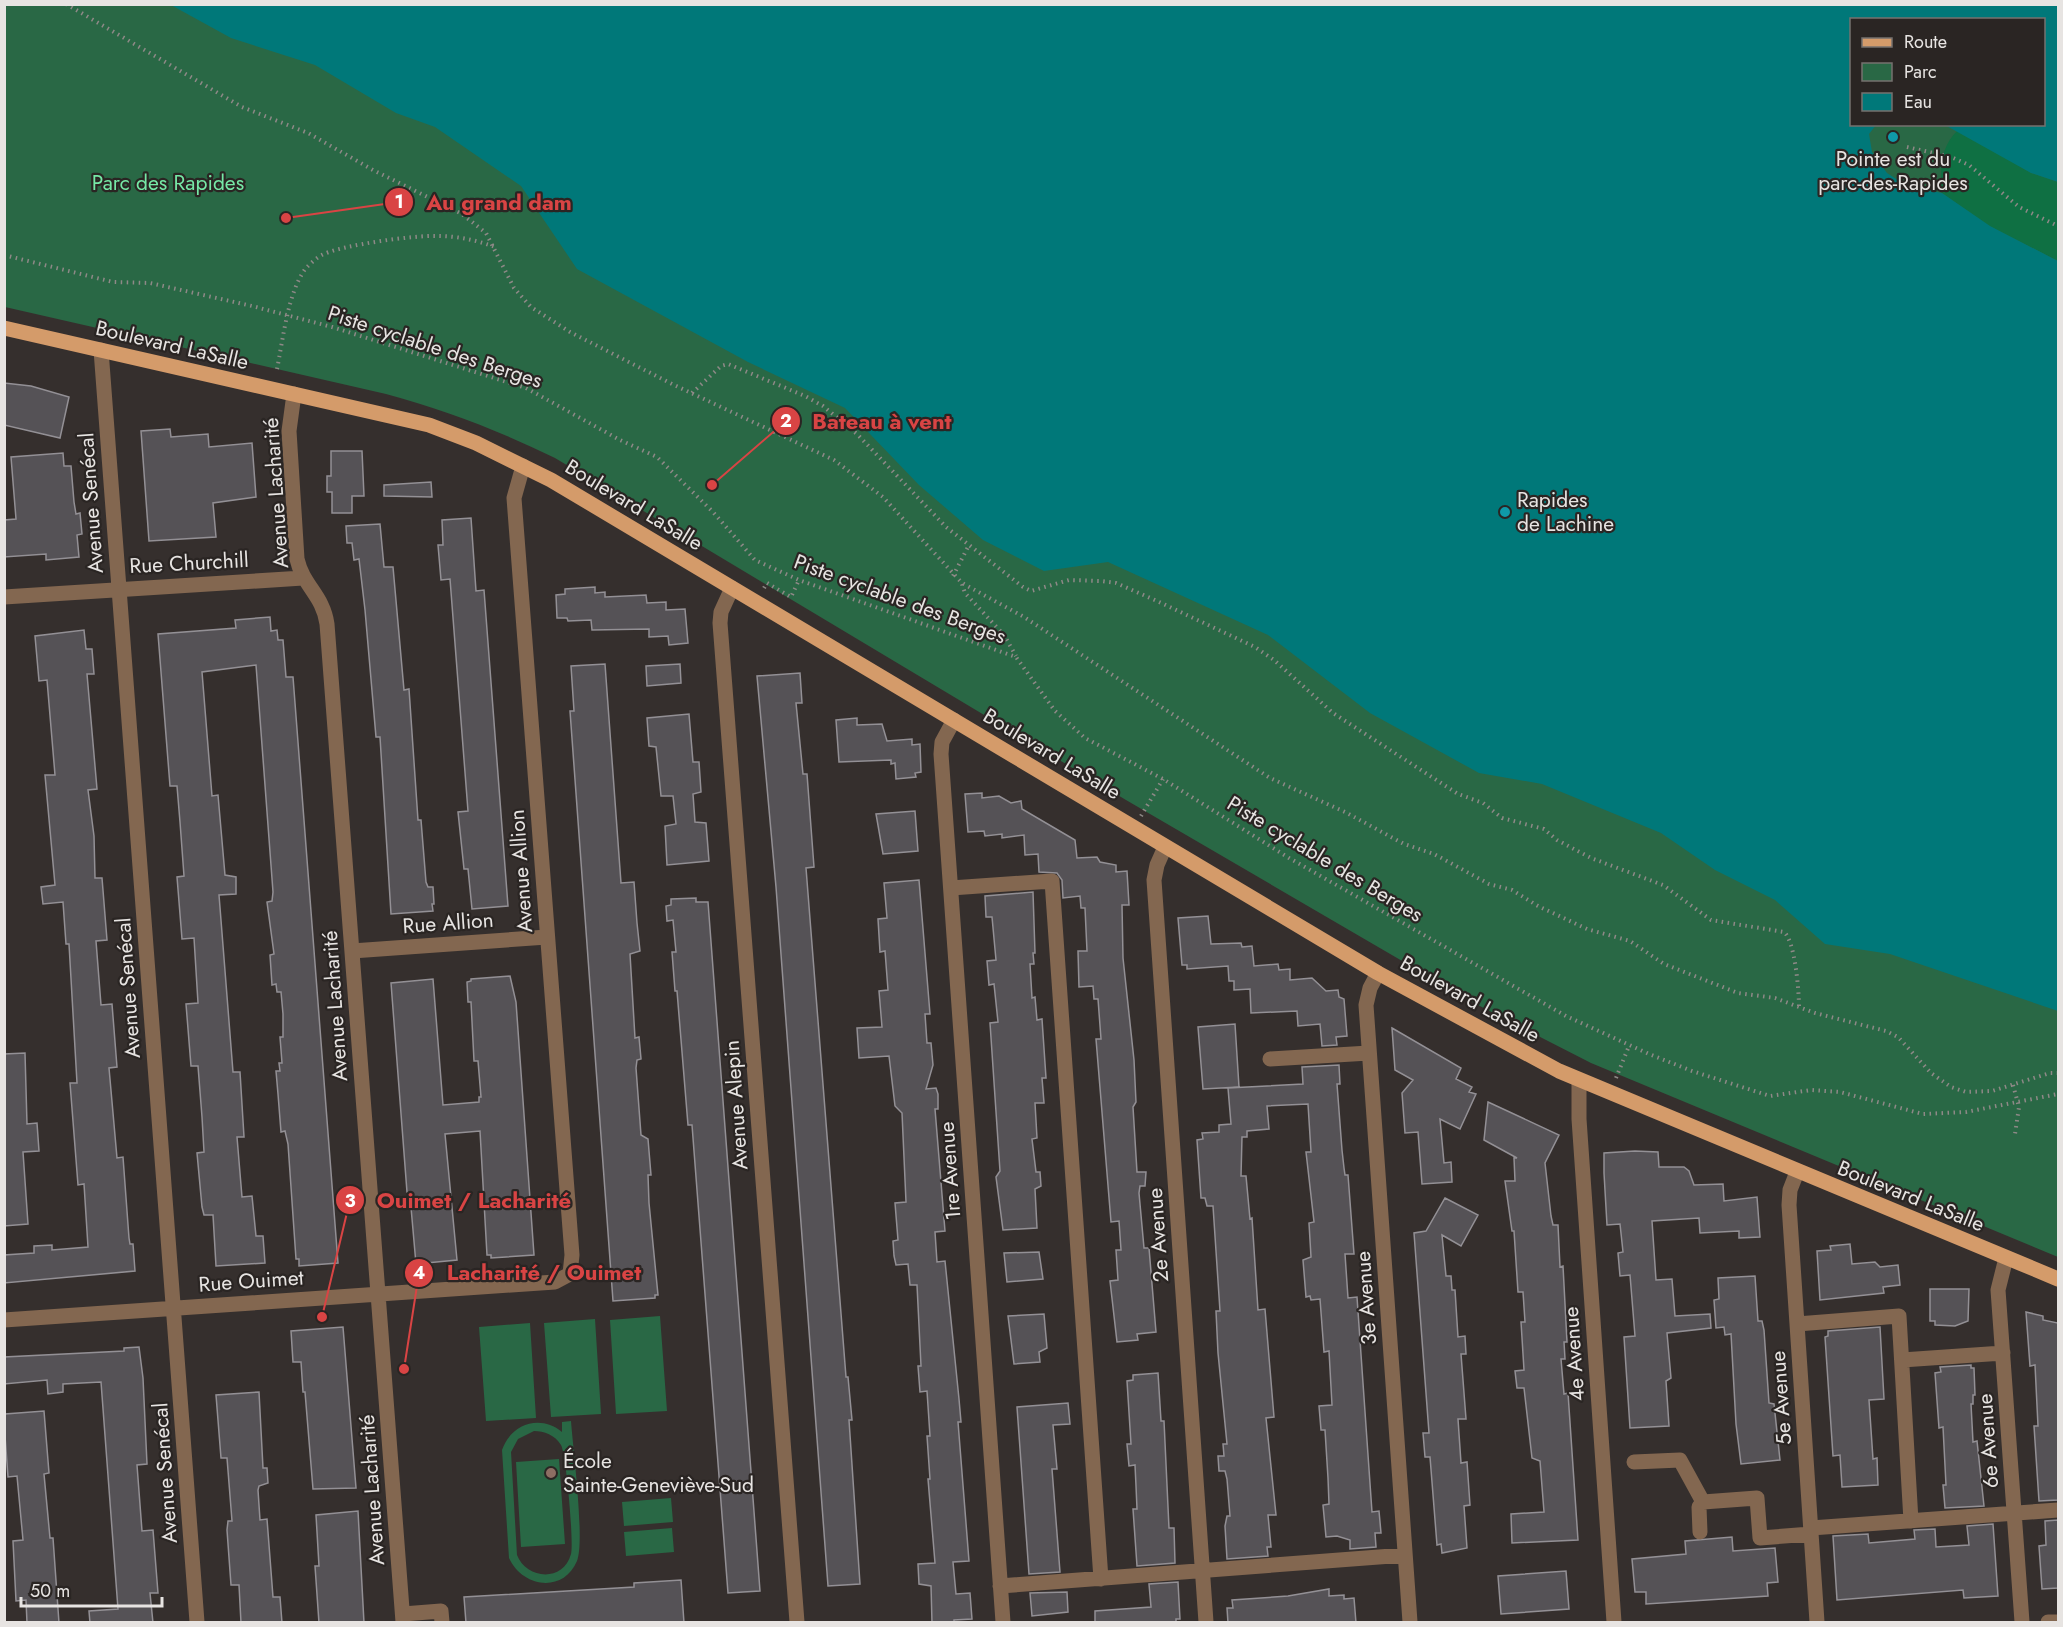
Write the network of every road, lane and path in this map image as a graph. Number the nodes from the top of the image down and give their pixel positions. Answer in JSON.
{"nodes":[{"id":1,"x":66,"y":4,"type":"edge"},
{"id":2,"x":1907,"y":147,"type":"dead end"},
{"id":3,"x":2058,"y":226,"type":"edge"},
{"id":4,"x":496,"y":248,"type":"junction"},
{"id":5,"x":4,"y":255,"type":"edge"},
{"id":6,"x":288,"y":316,"type":"junction"},
{"id":7,"x":4,"y":328,"type":"edge"},
{"id":8,"x":101,"y":350,"type":"junction"},
{"id":9,"x":277,"y":369,"type":"dead end"},
{"id":10,"x":692,"y":393,"type":"junction"},
{"id":11,"x":294,"y":394,"type":"junction"},
{"id":12,"x":524,"y":466,"type":"junction"},
{"id":13,"x":969,"y":545,"type":"junction"},
{"id":14,"x":953,"y":576,"type":"junction"},
{"id":15,"x":303,"y":578,"type":"junction"},
{"id":16,"x":799,"y":580,"type":"junction"},
{"id":17,"x":962,"y":584,"type":"junction"},
{"id":18,"x":732,"y":588,"type":"junction"},
{"id":19,"x":118,"y":589,"type":"junction"},
{"id":20,"x":762,"y":591,"type":"dead end"},
{"id":21,"x":4,"y":597,"type":"edge"},
{"id":22,"x":1016,"y":657,"type":"junction"},
{"id":23,"x":954,"y":720,"type":"junction"},
{"id":24,"x":1163,"y":779,"type":"junction"},
{"id":25,"x":1141,"y":816,"type":"dead end"},
{"id":26,"x":1165,"y":847,"type":"junction"},
{"id":27,"x":951,"y":888,"type":"junction"},
{"id":28,"x":547,"y":937,"type":"junction"},
{"id":29,"x":352,"y":951,"type":"junction"},
{"id":30,"x":1378,"y":973,"type":"junction"},
{"id":31,"x":1799,"y":1007,"type":"junction"},
{"id":32,"x":1629,"y":1046,"type":"junction"},
{"id":33,"x":1369,"y":1053,"type":"junction"},
{"id":34,"x":1270,"y":1059,"type":"dead end"},
{"id":35,"x":2058,"y":1073,"type":"edge"},
{"id":36,"x":1580,"y":1082,"type":"junction"},
{"id":37,"x":1614,"y":1082,"type":"dead end"},
{"id":38,"x":2013,"y":1085,"type":"junction"},
{"id":39,"x":2058,"y":1094,"type":"edge"},
{"id":40,"x":2018,"y":1102,"type":"junction"},
{"id":41,"x":2015,"y":1134,"type":"dead end"},
{"id":42,"x":1797,"y":1172,"type":"junction"},
{"id":43,"x":2006,"y":1257,"type":"junction"},
{"id":44,"x":570,"y":1274,"type":"joint"},
{"id":45,"x":2058,"y":1279,"type":"edge"},
{"id":46,"x":378,"y":1293,"type":"junction"},
{"id":47,"x":173,"y":1308,"type":"junction"},
{"id":48,"x":4,"y":1320,"type":"edge"},
{"id":49,"x":1797,"y":1324,"type":"junction"},
{"id":50,"x":2003,"y":1353,"type":"junction"},
{"id":51,"x":1902,"y":1360,"type":"junction"},
{"id":52,"x":1634,"y":1462,"type":"dead end"},
{"id":53,"x":1703,"y":1502,"type":"junction"},
{"id":54,"x":2058,"y":1510,"type":"edge"},
{"id":55,"x":2015,"y":1514,"type":"junction"},
{"id":56,"x":1911,"y":1521,"type":"junction"},
{"id":57,"x":1811,"y":1531,"type":"junction"},
{"id":58,"x":1700,"y":1532,"type":"dead end"},
{"id":59,"x":1405,"y":1556,"type":"junction"},
{"id":60,"x":1203,"y":1572,"type":"junction"},
{"id":61,"x":1101,"y":1580,"type":"junction"},
{"id":62,"x":1000,"y":1586,"type":"junction"},
{"id":63,"x":403,"y":1618,"type":"edge"},
{"id":64,"x":2058,"y":1622,"type":"edge"},
{"id":65,"x":197,"y":1623,"type":"edge"},
{"id":66,"x":442,"y":1623,"type":"edge"},
{"id":67,"x":797,"y":1623,"type":"edge"},
{"id":68,"x":1003,"y":1623,"type":"edge"},
{"id":69,"x":1206,"y":1623,"type":"edge"},
{"id":70,"x":1410,"y":1623,"type":"edge"},
{"id":71,"x":1614,"y":1623,"type":"edge"},
{"id":72,"x":1817,"y":1623,"type":"edge"},
{"id":73,"x":2022,"y":1623,"type":"edge"},
{"id":74,"x":2048,"y":1623,"type":"edge"}],
"edges":[{"from":1,"to":4,"type":"path"},
{"from":2,"to":3,"type":"path"},
{"from":4,"to":6,"type":"path"},
{"from":4,"to":10,"type":"path"},
{"from":5,"to":6,"type":"path","name":"Piste cyclable des Berges"},
{"from":6,"to":9,"type":"path"},
{"from":6,"to":16,"type":"path","name":"Piste cyclable des Berges"},
{"from":7,"to":8,"type":"main road","name":"Boulevard LaSalle"},
{"from":8,"to":11,"type":"main road","name":"Boulevard LaSalle"},
{"from":8,"to":19,"type":"street","name":"Avenue Senécal"},
{"from":10,"to":13,"type":"path"},
{"from":10,"to":14,"type":"path"},
{"from":11,"to":12,"type":"main road","name":"Boulevard LaSalle"},
{"from":11,"to":15,"type":"street","name":"Avenue Lacharité"},
{"from":12,"to":18,"type":"main road","name":"Boulevard LaSalle"},
{"from":12,"to":28,"type":"street","name":"Avenue Allion"},
{"from":13,"to":14,"type":"path"},
{"from":13,"to":31,"type":"path"},
{"from":14,"to":17,"type":"path"},
{"from":15,"to":19,"type":"street","name":"Rue Churchill"},
{"from":15,"to":29,"type":"street","name":"Avenue Lacharité"},
{"from":16,"to":20,"type":"path"},
{"from":16,"to":22,"type":"path","name":"Piste cyclable des Berges"},
{"from":17,"to":22,"type":"path"},
{"from":17,"to":31,"type":"path"},
{"from":18,"to":23,"type":"main road","name":"Boulevard LaSalle"},
{"from":18,"to":67,"type":"street","name":"Avenue Alepin"},
{"from":19,"to":21,"type":"street","name":"Rue Churchill"},
{"from":19,"to":47,"type":"street","name":"Avenue Senécal"},
{"from":22,"to":24,"type":"path","name":"Piste cyclable des Berges"},
{"from":23,"to":26,"type":"main road","name":"Boulevard LaSalle"},
{"from":23,"to":27,"type":"street","name":"1re Avenue"},
{"from":24,"to":25,"type":"path"},
{"from":24,"to":32,"type":"path","name":"Piste cyclable des Berges"},
{"from":26,"to":30,"type":"main road","name":"Boulevard LaSalle"},
{"from":26,"to":60,"type":"street","name":"2e Avenue"},
{"from":27,"to":61,"type":"street"},
{"from":27,"to":62,"type":"street","name":"1re Avenue"},
{"from":28,"to":29,"type":"street","name":"Rue Allion"},
{"from":28,"to":44,"type":"street","name":"Avenue Allion"},
{"from":29,"to":46,"type":"street","name":"Avenue Lacharité"},
{"from":30,"to":33,"type":"street","name":"3e Avenue"},
{"from":30,"to":36,"type":"main road","name":"Boulevard LaSalle"},
{"from":31,"to":38,"type":"path"},
{"from":32,"to":37,"type":"path"},
{"from":32,"to":40,"type":"path","name":"Piste cyclable des Berges"},
{"from":33,"to":34,"type":"street"},
{"from":33,"to":59,"type":"street","name":"3e Avenue"},
{"from":35,"to":38,"type":"path"},
{"from":36,"to":42,"type":"main road","name":"Boulevard LaSalle"},
{"from":36,"to":71,"type":"street","name":"4e Avenue"},
{"from":38,"to":40,"type":"path"},
{"from":39,"to":40,"type":"path","name":"Piste cyclable des Berges"},
{"from":40,"to":41,"type":"path"},
{"from":42,"to":43,"type":"main road","name":"Boulevard LaSalle"},
{"from":42,"to":49,"type":"street","name":"5e Avenue"},
{"from":43,"to":45,"type":"main road","name":"Boulevard LaSalle"},
{"from":43,"to":50,"type":"street","name":"6e Avenue"},
{"from":44,"to":46,"type":"street","name":"Rue Ouimet"},
{"from":46,"to":47,"type":"street","name":"Rue Ouimet"},
{"from":46,"to":63,"type":"street","name":"Avenue Lacharité"},
{"from":47,"to":48,"type":"street","name":"Rue Ouimet"},
{"from":47,"to":65,"type":"street","name":"Avenue Senécal"},
{"from":49,"to":51,"type":"street"},
{"from":49,"to":57,"type":"street","name":"5e Avenue"},
{"from":50,"to":51,"type":"street"},
{"from":50,"to":55,"type":"street","name":"6e Avenue"},
{"from":51,"to":56,"type":"street"},
{"from":52,"to":53,"type":"street"},
{"from":53,"to":57,"type":"street"},
{"from":53,"to":58,"type":"street"},
{"from":54,"to":55,"type":"street"},
{"from":55,"to":56,"type":"street"},
{"from":55,"to":73,"type":"street","name":"6e Avenue"},
{"from":56,"to":57,"type":"street"},
{"from":57,"to":72,"type":"street","name":"5e Avenue"},
{"from":59,"to":60,"type":"street"},
{"from":59,"to":70,"type":"street","name":"3e Avenue"},
{"from":60,"to":61,"type":"street"},
{"from":60,"to":69,"type":"street","name":"2e Avenue"},
{"from":61,"to":62,"type":"street"},
{"from":62,"to":68,"type":"street","name":"1re Avenue"},
{"from":63,"to":66,"type":"street"},
{"from":64,"to":74,"type":"street"}]}
